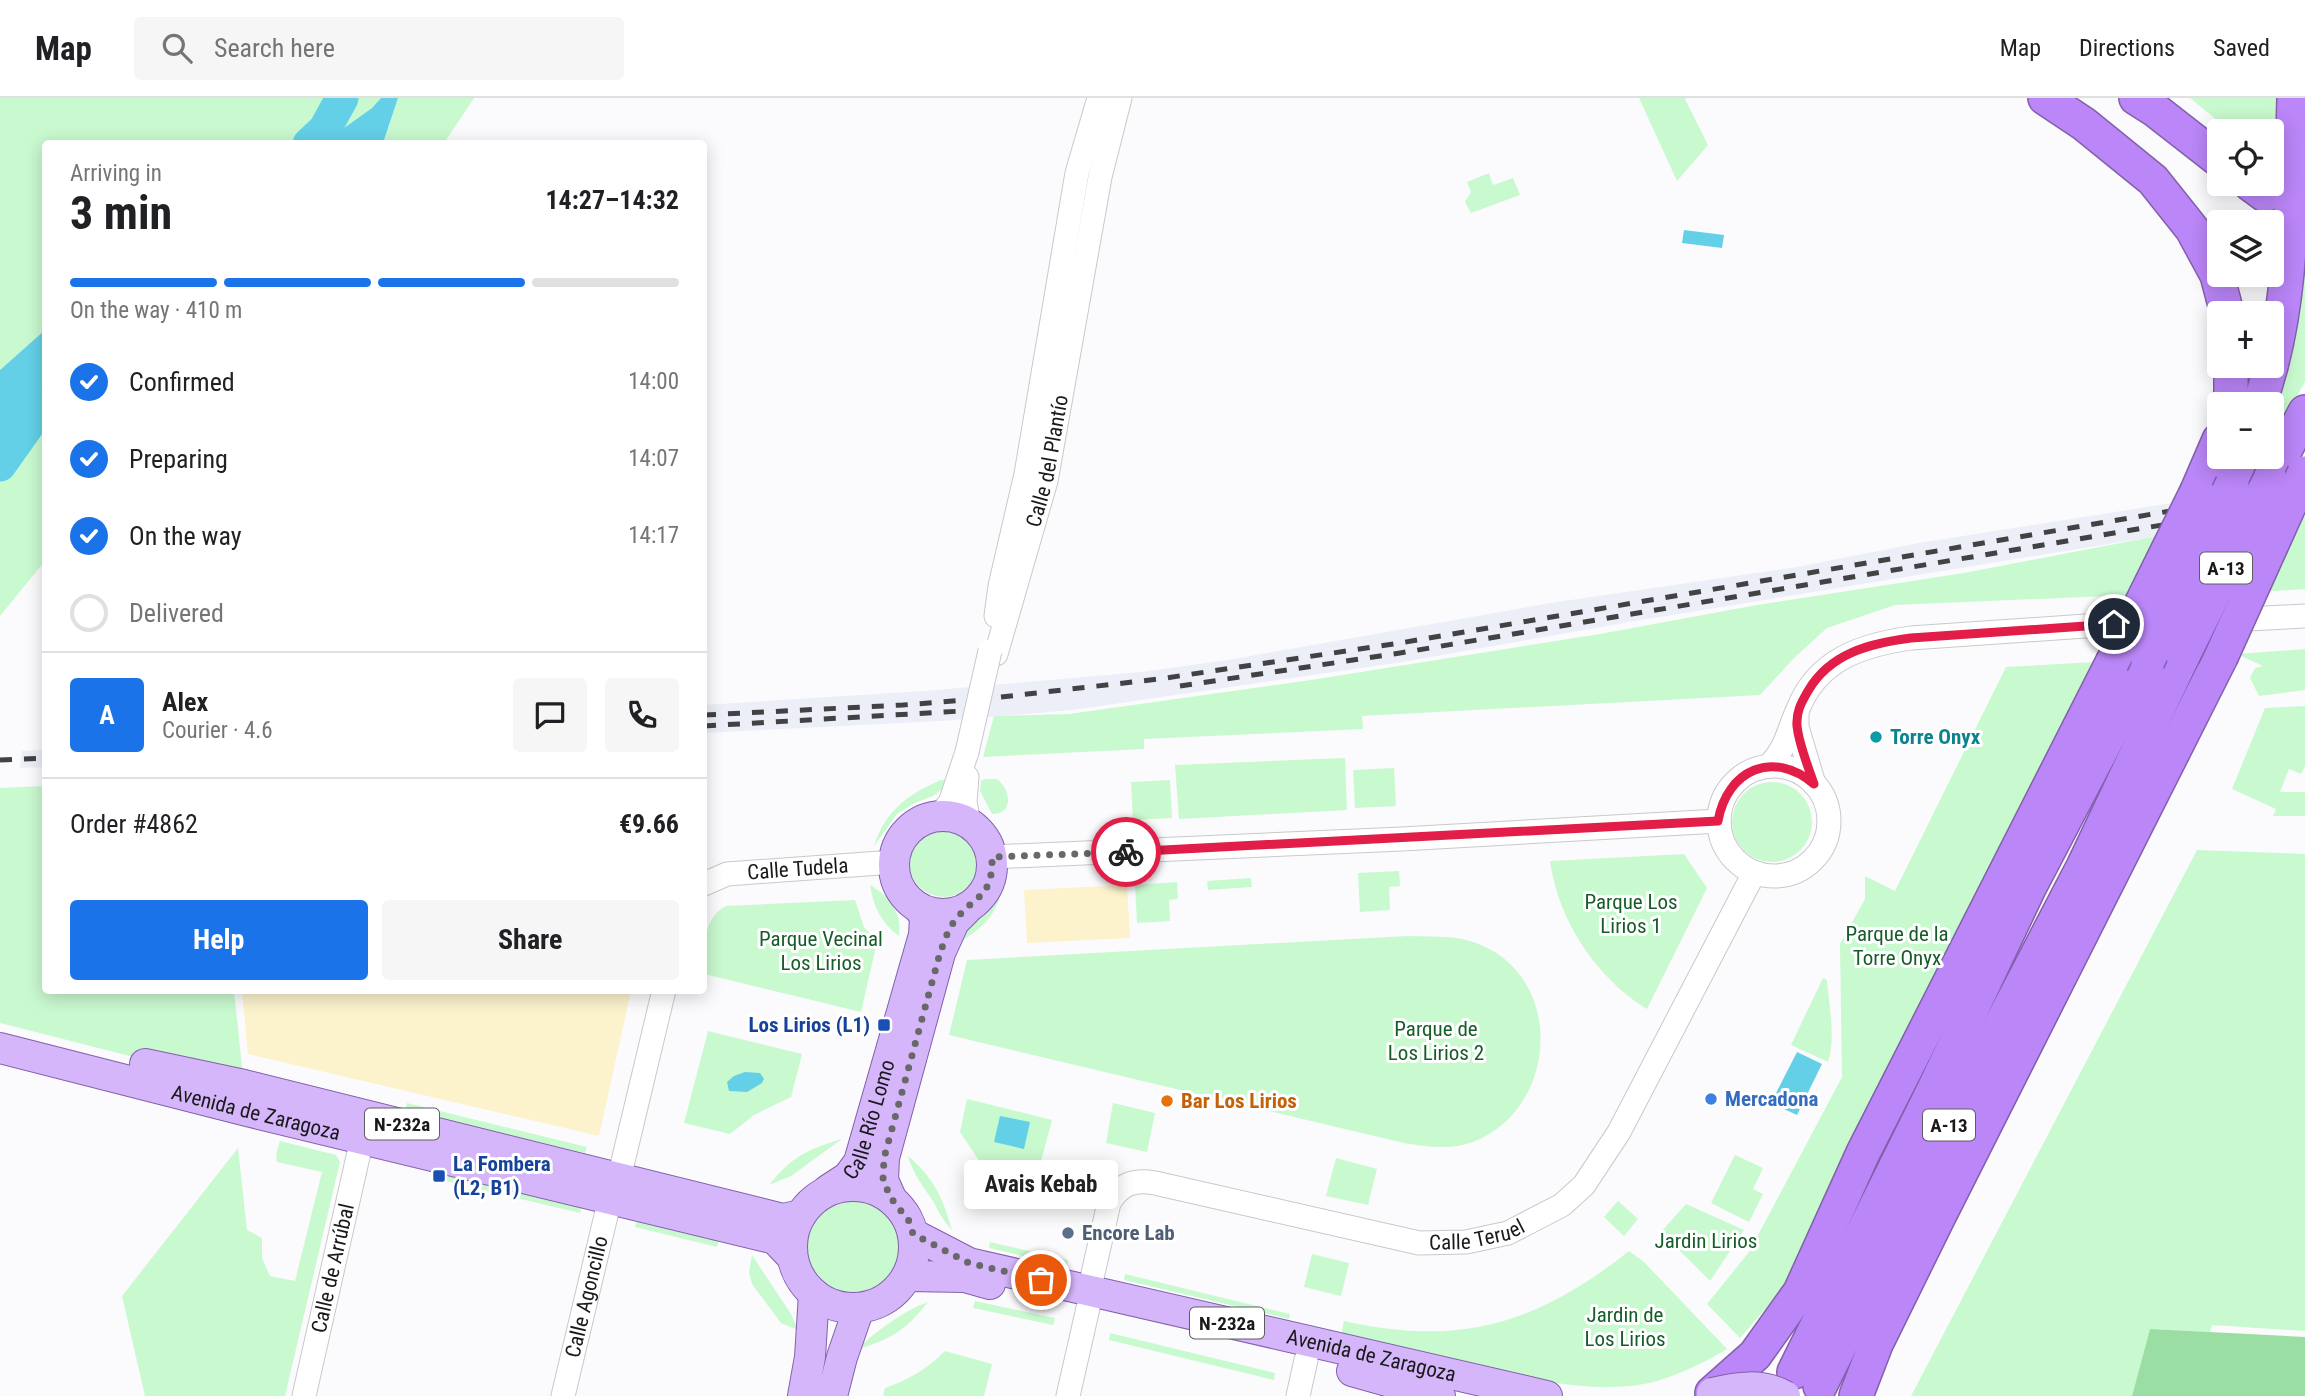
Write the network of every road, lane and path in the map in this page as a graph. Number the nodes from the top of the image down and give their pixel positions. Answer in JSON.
{"nodes":[{"id":1,"x":1099,"y":98,"type":"edge"},
{"id":2,"x":1119,"y":98,"type":"edge"},
{"id":3,"x":2045,"y":98,"type":"edge"},
{"id":4,"x":2136,"y":98,"type":"edge"},
{"id":5,"x":2171,"y":98,"type":"edge"},
{"id":6,"x":2294,"y":98,"type":"edge"},
{"id":7,"x":2207,"y":128,"type":"edge"},
{"id":8,"x":2207,"y":151,"type":"edge"},
{"id":9,"x":2224,"y":301,"type":"edge"},
{"id":10,"x":2284,"y":301,"type":"edge"},
{"id":11,"x":2305,"y":412,"type":"edge"},
{"id":12,"x":2207,"y":468,"type":"edge"},
{"id":13,"x":2237,"y":470,"type":"edge"},
{"id":14,"x":2304,"y":472,"type":"edge"},
{"id":15,"x":2305,"y":616,"type":"edge"},
{"id":16,"x":2247,"y":619,"type":"dead end"},
{"id":17,"x":2114,"y":624,"type":"dead end"},
{"id":18,"x":993,"y":652,"type":"junction"},
{"id":19,"x":1798,"y":708,"type":"junction"},
{"id":20,"x":970,"y":753,"type":"junction"},
{"id":21,"x":1769,"y":766,"type":"junction"},
{"id":22,"x":1814,"y":784,"type":"junction"},
{"id":23,"x":938,"y":816,"type":"junction"},
{"id":24,"x":1718,"y":821,"type":"junction"},
{"id":25,"x":969,"y":823,"type":"junction"},
{"id":26,"x":992,"y":857,"type":"junction"},
{"id":27,"x":894,"y":862,"type":"junction"},
{"id":28,"x":2082,"y":867,"type":"junction"},
{"id":29,"x":1754,"y":873,"type":"junction"},
{"id":30,"x":707,"y":883,"type":"edge"},
{"id":31,"x":2029,"y":888,"type":"junction"},
{"id":32,"x":919,"y":908,"type":"junction"},
{"id":33,"x":966,"y":910,"type":"junction"},
{"id":34,"x":663,"y":994,"type":"edge"},
{"id":35,"x":0,"y":1035,"type":"edge"},
{"id":36,"x":0,"y":1048,"type":"edge"},
{"id":37,"x":2006,"y":1085,"type":"junction"},
{"id":38,"x":362,"y":1139,"type":"junction"},
{"id":39,"x":1863,"y":1153,"type":"junction"},
{"id":40,"x":615,"y":1189,"type":"junction"},
{"id":41,"x":891,"y":1198,"type":"junction"},
{"id":42,"x":810,"y":1205,"type":"junction"},
{"id":43,"x":913,"y":1234,"type":"junction"},
{"id":44,"x":792,"y":1257,"type":"junction"},
{"id":45,"x":907,"y":1276,"type":"junction"},
{"id":46,"x":814,"y":1294,"type":"junction"},
{"id":47,"x":1089,"y":1300,"type":"junction"},
{"id":48,"x":859,"y":1308,"type":"junction"},
{"id":49,"x":1306,"y":1360,"type":"junction"},
{"id":50,"x":1800,"y":1385,"type":"edge"},
{"id":51,"x":1710,"y":1394,"type":"edge"},
{"id":52,"x":304,"y":1396,"type":"edge"},
{"id":53,"x":563,"y":1396,"type":"edge"},
{"id":54,"x":803,"y":1396,"type":"edge"},
{"id":55,"x":832,"y":1396,"type":"edge"},
{"id":56,"x":1068,"y":1396,"type":"edge"},
{"id":57,"x":1298,"y":1396,"type":"edge"},
{"id":58,"x":1440,"y":1396,"type":"edge"},
{"id":59,"x":1547,"y":1396,"type":"edge"},
{"id":60,"x":1858,"y":1396,"type":"edge"}],
"edges":[{"from":1,"to":18,"type":"street","name":"Calle del Plantío"},
{"from":2,"to":18,"type":"street","name":"Calle del Plantío"},
{"from":3,"to":9,"type":"highway"},
{"from":4,"to":8,"type":"highway"},
{"from":5,"to":7,"type":"highway"},
{"from":6,"to":10,"type":"highway"},
{"from":11,"to":28,"type":"highway","number":"A-13","bridge":true},
{"from":12,"to":39,"type":"highway","bridge":true},
{"from":13,"to":31,"type":"highway","number":"A-13","bridge":true},
{"from":14,"to":37,"type":"highway","bridge":true},
{"from":15,"to":16,"type":"street"},
{"from":17,"to":19,"type":"street"},
{"from":18,"to":20,"type":"street","name":"Calle del Plantío"},
{"from":19,"to":21,"type":"street"},
{"from":19,"to":22,"type":"street"},
{"from":20,"to":23,"type":"street","name":"Calle del Plantío"},
{"from":20,"to":25,"type":"street","name":"Calle del Plantío"},
{"from":21,"to":22,"type":"street"},
{"from":21,"to":24,"type":"street"},
{"from":22,"to":29,"type":"street"},
{"from":23,"to":25,"type":"main road"},
{"from":23,"to":27,"type":"main road"},
{"from":24,"to":26,"type":"street"},
{"from":24,"to":29,"type":"street"},
{"from":25,"to":26,"type":"main road"},
{"from":26,"to":33,"type":"main road"},
{"from":27,"to":30,"type":"street","name":"Calle Tudela"},
{"from":27,"to":32,"type":"main road"},
{"from":28,"to":37,"type":"highway"},
{"from":28,"to":50,"type":"highway","number":"A-13"},
{"from":29,"to":47,"type":"street","name":"Calle Teruel"},
{"from":31,"to":39,"type":"highway"},
{"from":31,"to":50,"type":"highway","number":"A-13"},
{"from":32,"to":33,"type":"main road"},
{"from":32,"to":42,"type":"main road","name":"Calle Río Lomo"},
{"from":33,"to":41,"type":"main road","name":"Calle Río Lomo"},
{"from":34,"to":40,"type":"street","name":"Calle Agoncillo"},
{"from":35,"to":40,"type":"main road","name":"Avenida de Zaragoza","number":"N-232a"},
{"from":36,"to":38,"type":"main road","name":"Avenida de Zaragoza","number":"N-232a"},
{"from":37,"to":60,"type":"highway"},
{"from":38,"to":40,"type":"main road","name":"Avenida de Zaragoza","number":"N-232a"},
{"from":38,"to":52,"type":"street","name":"Calle de Arrúbal"},
{"from":39,"to":51,"type":"highway"},
{"from":40,"to":42,"type":"main road","name":"Avenida de Zaragoza","number":"N-232a"},
{"from":40,"to":44,"type":"main road","name":"Avenida de Zaragoza","number":"N-232a"},
{"from":40,"to":53,"type":"street","name":"Calle Agoncillo"},
{"from":41,"to":42,"type":"main road","number":"N-232a"},
{"from":41,"to":43,"type":"main road"},
{"from":42,"to":44,"type":"main road"},
{"from":43,"to":45,"type":"main road"},
{"from":43,"to":47,"type":"main road","name":"Avenida de Zaragoza","number":"N-232a"},
{"from":44,"to":46,"type":"main road","number":"N-232a"},
{"from":45,"to":47,"type":"main road","name":"Avenida de Zaragoza","number":"N-232a"},
{"from":45,"to":48,"type":"main road"},
{"from":46,"to":48,"type":"main road"},
{"from":46,"to":54,"type":"main road"},
{"from":47,"to":49,"type":"main road","name":"Avenida de Zaragoza","number":"N-232a"},
{"from":47,"to":56,"type":"street","name":"Calle Teruel"},
{"from":47,"to":59,"type":"main road","name":"Avenida de Zaragoza","number":"N-232a"},
{"from":48,"to":55,"type":"main road"},
{"from":49,"to":57,"type":"street"},
{"from":49,"to":58,"type":"main road","name":"Avenida de Zaragoza","number":"N-232a"},
{"from":50,"to":51,"type":"main road","bridge":true}]}
